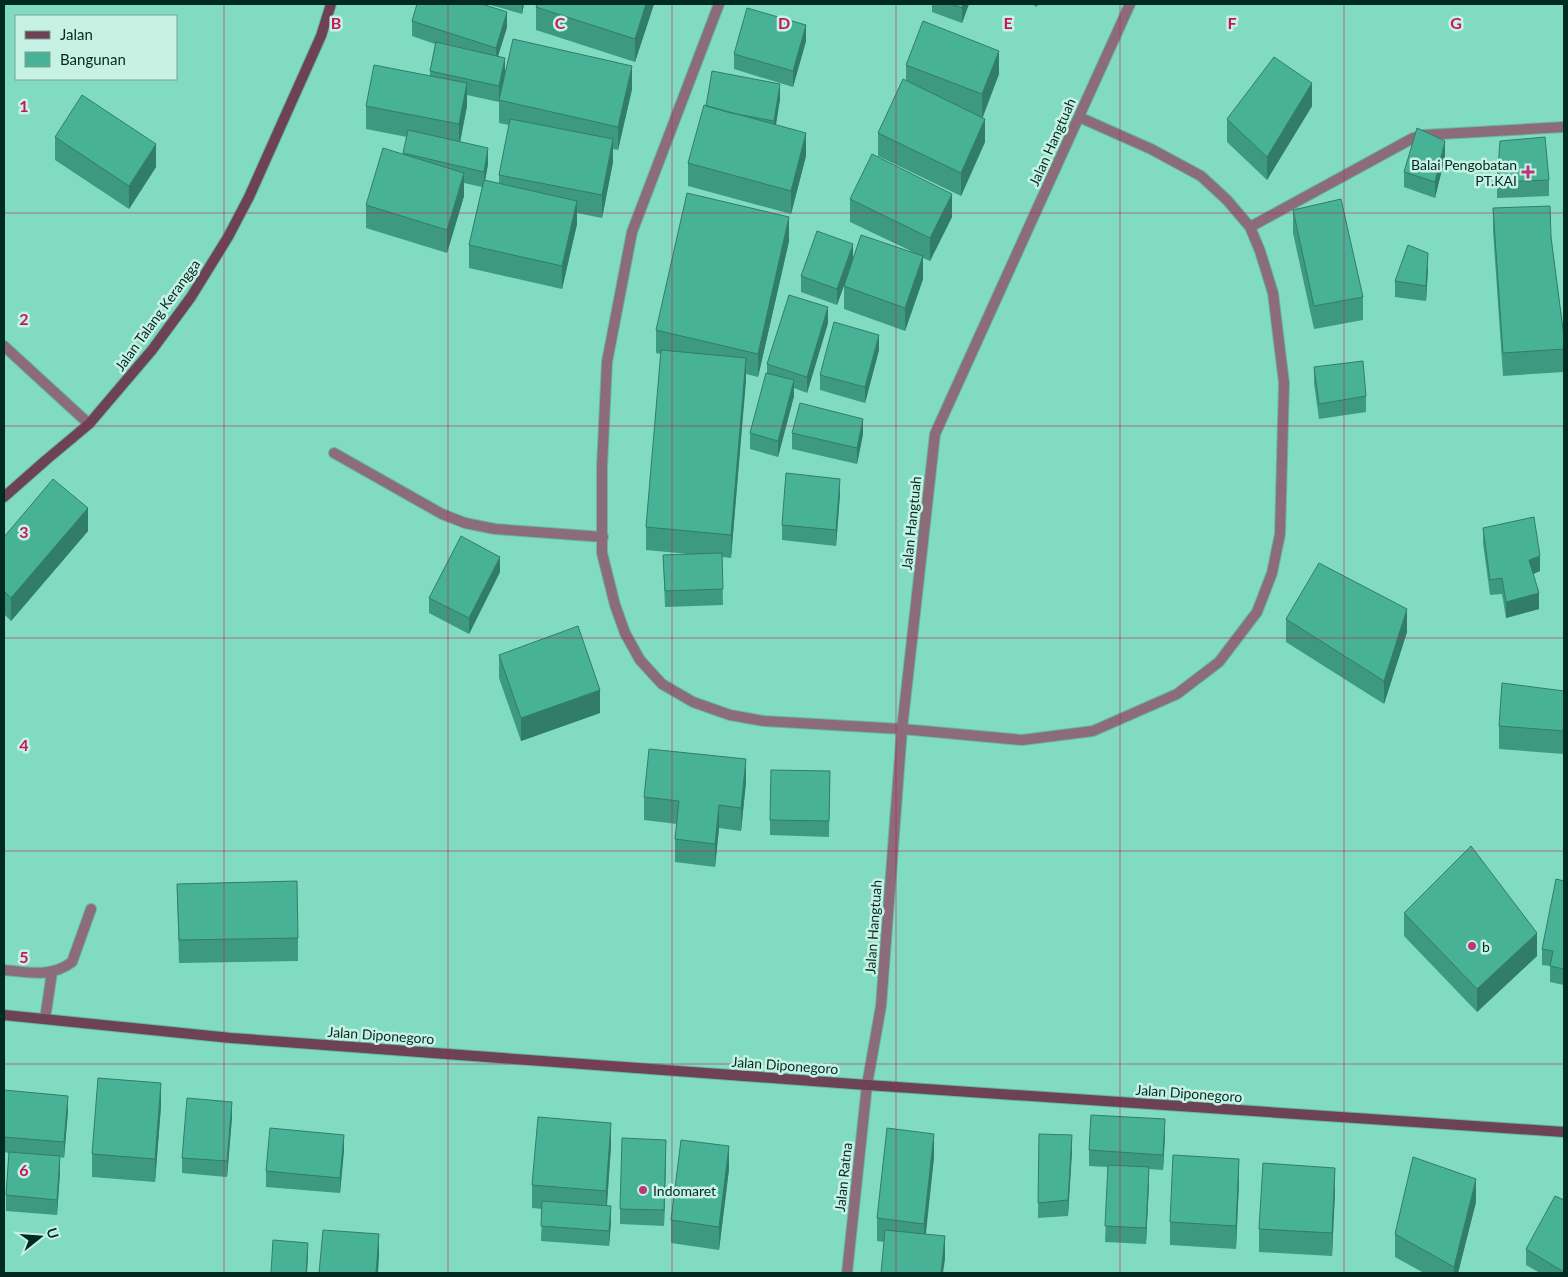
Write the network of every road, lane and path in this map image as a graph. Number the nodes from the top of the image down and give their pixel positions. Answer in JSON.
{"nodes":[{"id":1,"x":331,"y":4,"type":"edge"},
{"id":2,"x":719,"y":4,"type":"edge"},
{"id":3,"x":1130,"y":4,"type":"edge"},
{"id":4,"x":1079,"y":117,"type":"junction"},
{"id":5,"x":1564,"y":127,"type":"edge"},
{"id":6,"x":1250,"y":227,"type":"junction"},
{"id":7,"x":4,"y":346,"type":"edge"},
{"id":8,"x":90,"y":424,"type":"junction"},
{"id":9,"x":334,"y":453,"type":"dead end"},
{"id":10,"x":4,"y":497,"type":"edge"},
{"id":11,"x":602,"y":537,"type":"junction"},
{"id":12,"x":902,"y":729,"type":"junction"},
{"id":13,"x":92,"y":909,"type":"dead end"},
{"id":14,"x":4,"y":970,"type":"edge"},
{"id":15,"x":52,"y":972,"type":"junction"},
{"id":16,"x":4,"y":1015,"type":"edge"},
{"id":17,"x":45,"y":1019,"type":"junction"},
{"id":18,"x":867,"y":1085,"type":"junction"},
{"id":19,"x":1564,"y":1132,"type":"edge"},
{"id":20,"x":846,"y":1273,"type":"edge"}],
"edges":[{"from":1,"to":8,"type":"street","name":"Jalan Talang Kerangga"},
{"from":2,"to":11,"type":"street"},
{"from":3,"to":4,"type":"street","name":"Jalan Hangtuah"},
{"from":4,"to":6,"type":"street"},
{"from":4,"to":12,"type":"street","name":"Jalan Hangtuah"},
{"from":5,"to":6,"type":"street"},
{"from":6,"to":12,"type":"street"},
{"from":7,"to":8,"type":"street"},
{"from":8,"to":10,"type":"street","name":"Jalan Talang Kerangga"},
{"from":9,"to":11,"type":"street"},
{"from":11,"to":12,"type":"street"},
{"from":12,"to":18,"type":"street","name":"Jalan Hangtuah"},
{"from":13,"to":15,"type":"street"},
{"from":14,"to":15,"type":"street"},
{"from":15,"to":17,"type":"street"},
{"from":16,"to":17,"type":"street","name":"Jalan Diponegoro"},
{"from":17,"to":18,"type":"street","name":"Jalan Diponegoro"},
{"from":18,"to":19,"type":"street","name":"Jalan Diponegoro"},
{"from":18,"to":20,"type":"street","name":"Jalan Ratna"}]}
